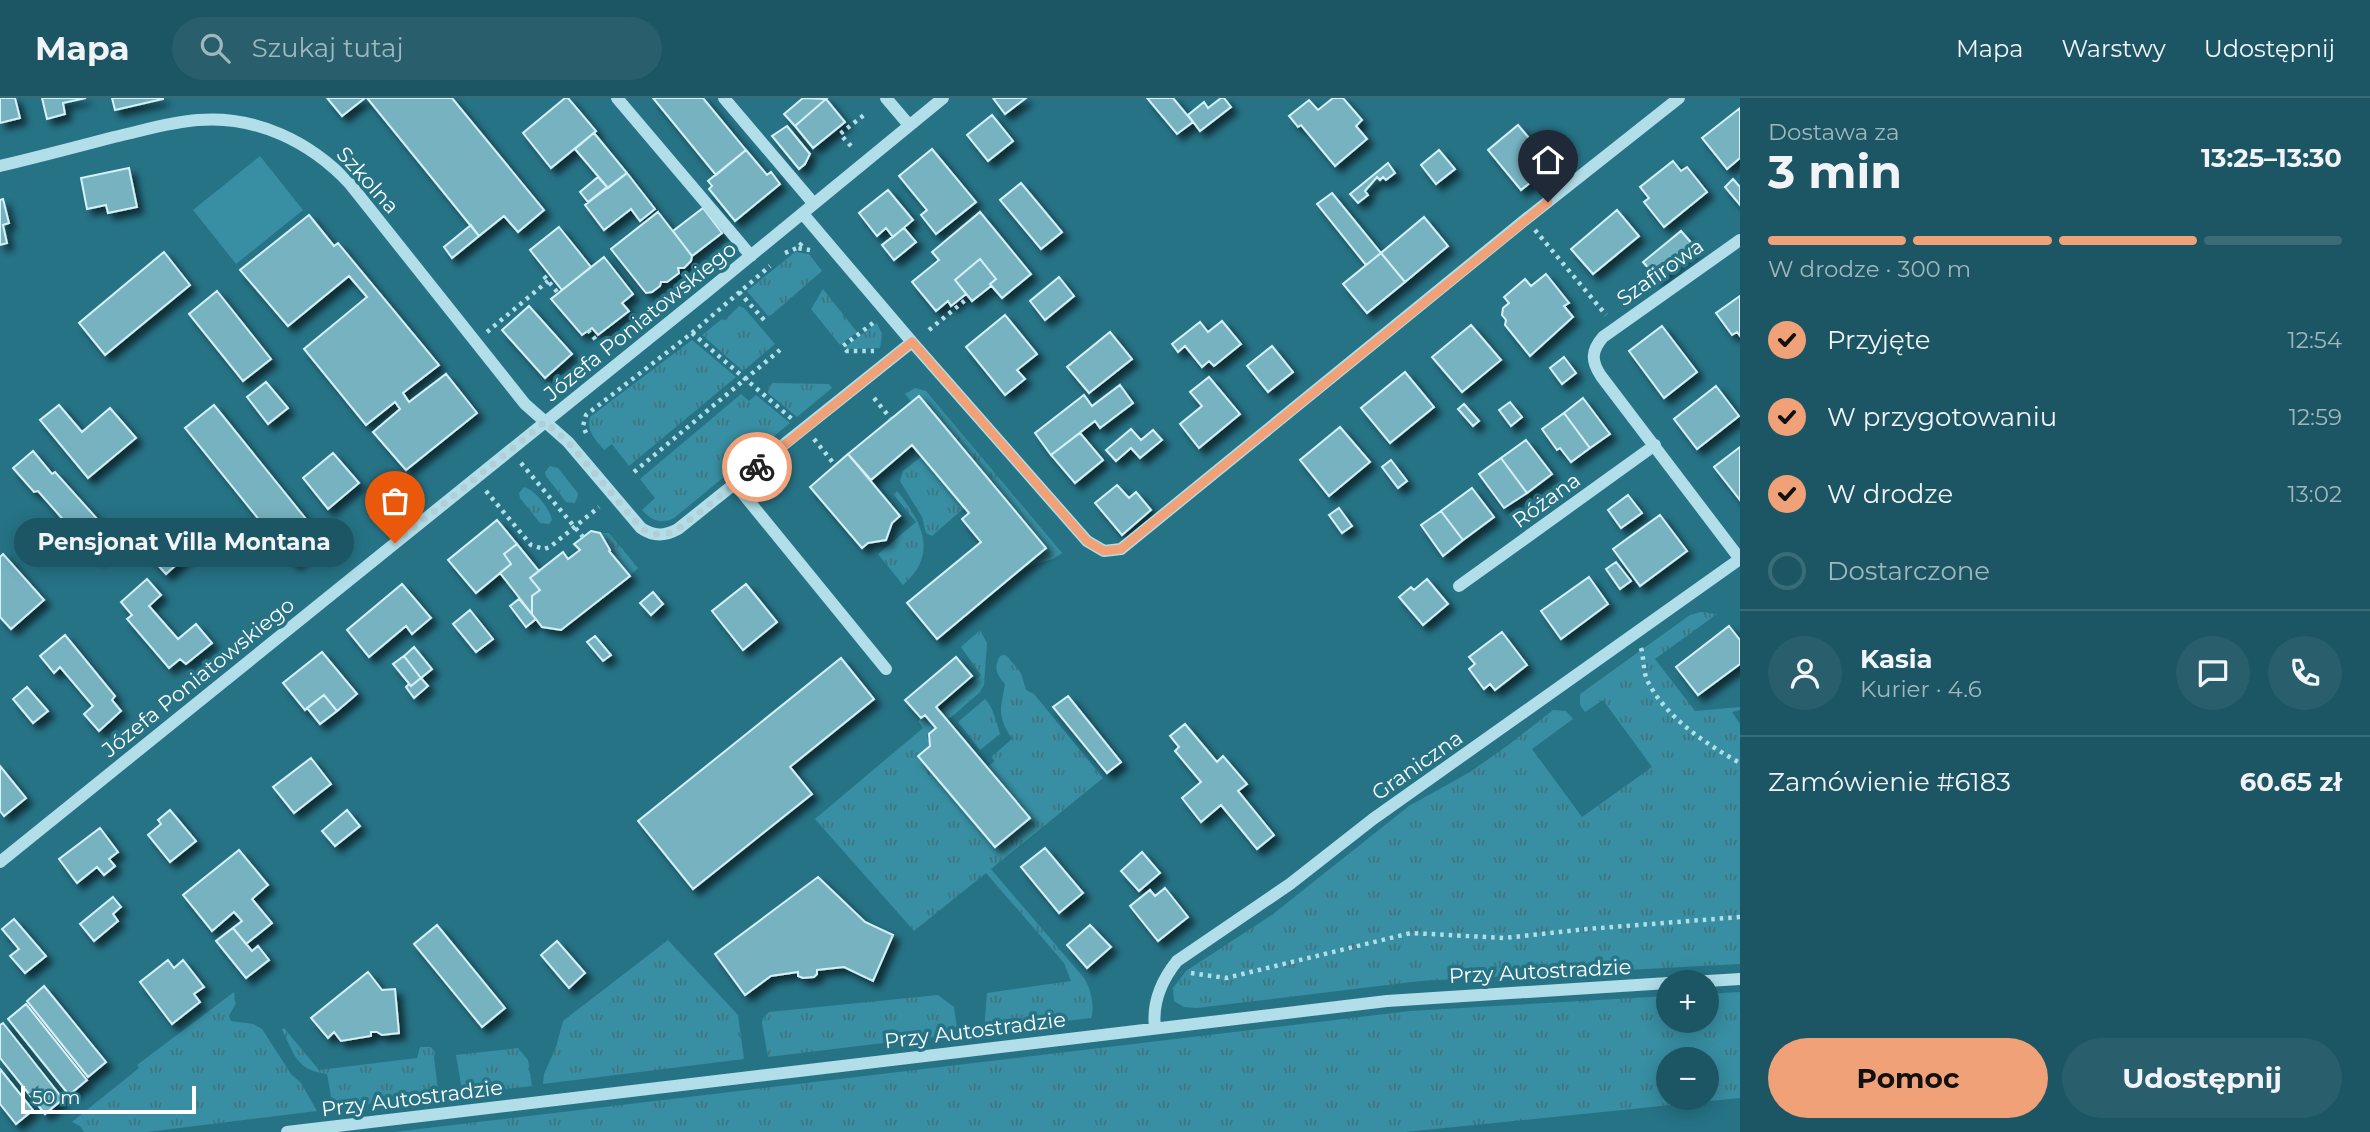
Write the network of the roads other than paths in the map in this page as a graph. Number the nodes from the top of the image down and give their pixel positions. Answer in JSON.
{"nodes":[{"id":1,"x":617,"y":98,"type":"edge"},
{"id":2,"x":724,"y":98,"type":"edge"},
{"id":3,"x":886,"y":98,"type":"edge"},
{"id":4,"x":943,"y":98,"type":"edge"},
{"id":5,"x":1679,"y":98,"type":"edge"},
{"id":6,"x":909,"y":125,"type":"junction"},
{"id":7,"x":0,"y":166,"type":"edge"},
{"id":8,"x":814,"y":204,"type":"junction"},
{"id":9,"x":803,"y":214,"type":"junction"},
{"id":10,"x":1740,"y":240,"type":"edge"},
{"id":11,"x":751,"y":256,"type":"junction"},
{"id":12,"x":912,"y":342,"type":"junction"},
{"id":13,"x":545,"y":422,"type":"junction"},
{"id":14,"x":1655,"y":445,"type":"junction"},
{"id":15,"x":735,"y":484,"type":"junction"},
{"id":16,"x":1740,"y":559,"type":"edge"},
{"id":17,"x":1459,"y":586,"type":"dead end"},
{"id":18,"x":886,"y":669,"type":"dead end"},
{"id":19,"x":0,"y":862,"type":"edge"},
{"id":20,"x":1740,"y":979,"type":"edge"},
{"id":21,"x":1719,"y":980,"type":"edge"},
{"id":22,"x":1656,"y":984,"type":"edge"},
{"id":23,"x":1155,"y":1028,"type":"junction"},
{"id":24,"x":288,"y":1132,"type":"edge"}],
"edges":[{"from":1,"to":11,"type":"street"},
{"from":2,"to":8,"type":"street"},
{"from":3,"to":6,"type":"street"},
{"from":4,"to":6,"type":"street","name":"Józefa Poniatowskiego"},
{"from":5,"to":12,"type":"street"},
{"from":6,"to":8,"type":"street","name":"Józefa Poniatowskiego"},
{"from":7,"to":13,"type":"street","name":"Szkolna"},
{"from":8,"to":9,"type":"street","name":"Józefa Poniatowskiego"},
{"from":9,"to":11,"type":"street","name":"Józefa Poniatowskiego"},
{"from":9,"to":12,"type":"street"},
{"from":10,"to":14,"type":"street","name":"Szafirowa"},
{"from":11,"to":13,"type":"street","name":"Józefa Poniatowskiego"},
{"from":12,"to":15,"type":"street","name":"Szkolna"},
{"from":13,"to":15,"type":"street","name":"Szkolna"},
{"from":13,"to":19,"type":"street","name":"Józefa Poniatowskiego"},
{"from":14,"to":16,"type":"street"},
{"from":14,"to":17,"type":"street","name":"Różana"},
{"from":15,"to":18,"type":"street"},
{"from":16,"to":23,"type":"street","name":"Graniczna"},
{"from":20,"to":21,"type":"street"},
{"from":22,"to":23,"type":"street","name":"Przy Autostradzie"},
{"from":23,"to":24,"type":"street","name":"Przy Autostradzie"}]}
